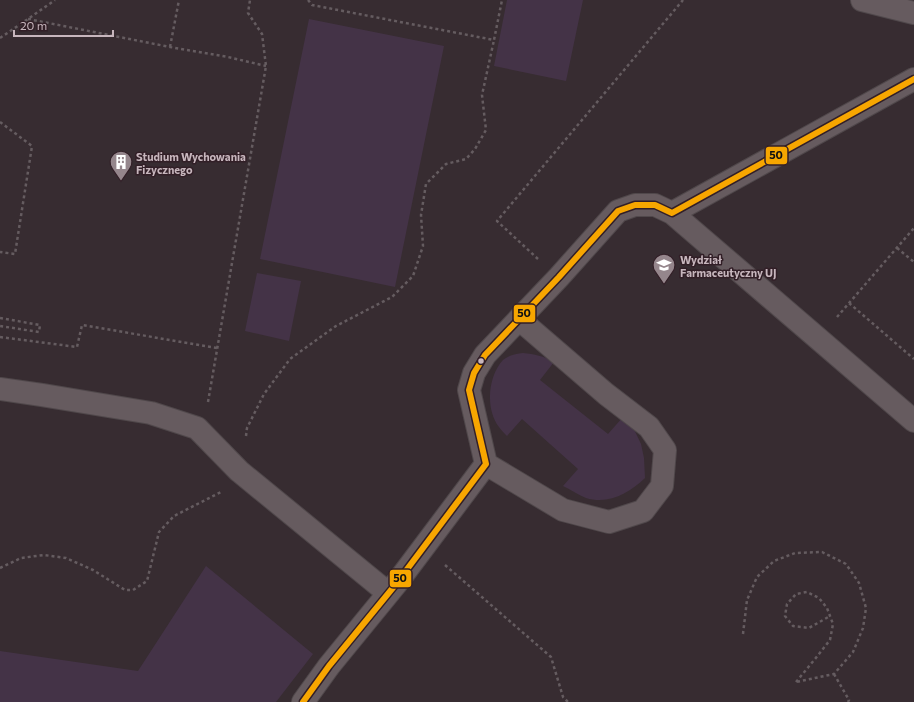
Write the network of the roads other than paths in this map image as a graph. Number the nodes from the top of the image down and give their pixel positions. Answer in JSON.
{"nodes":[{"id":1,"x":862,"y":0,"type":"edge"},
{"id":2,"x":914,"y":13,"type":"edge"},
{"id":3,"x":914,"y":79,"type":"edge"},
{"id":4,"x":672,"y":213,"type":"junction"},
{"id":5,"x":520,"y":320,"type":"junction"},
{"id":6,"x":0,"y":389,"type":"edge"},
{"id":7,"x":914,"y":421,"type":"edge"},
{"id":8,"x":486,"y":464,"type":"junction"},
{"id":9,"x":388,"y":593,"type":"junction"},
{"id":10,"x":303,"y":702,"type":"edge"}],
"edges":[{"from":1,"to":2,"type":"street"},
{"from":3,"to":4,"type":"street"},
{"from":4,"to":5,"type":"street"},
{"from":4,"to":7,"type":"street"},
{"from":5,"to":8,"type":"street"},
{"from":5,"to":8,"type":"street"},
{"from":6,"to":9,"type":"street"},
{"from":8,"to":9,"type":"street"},
{"from":9,"to":10,"type":"street"}]}
